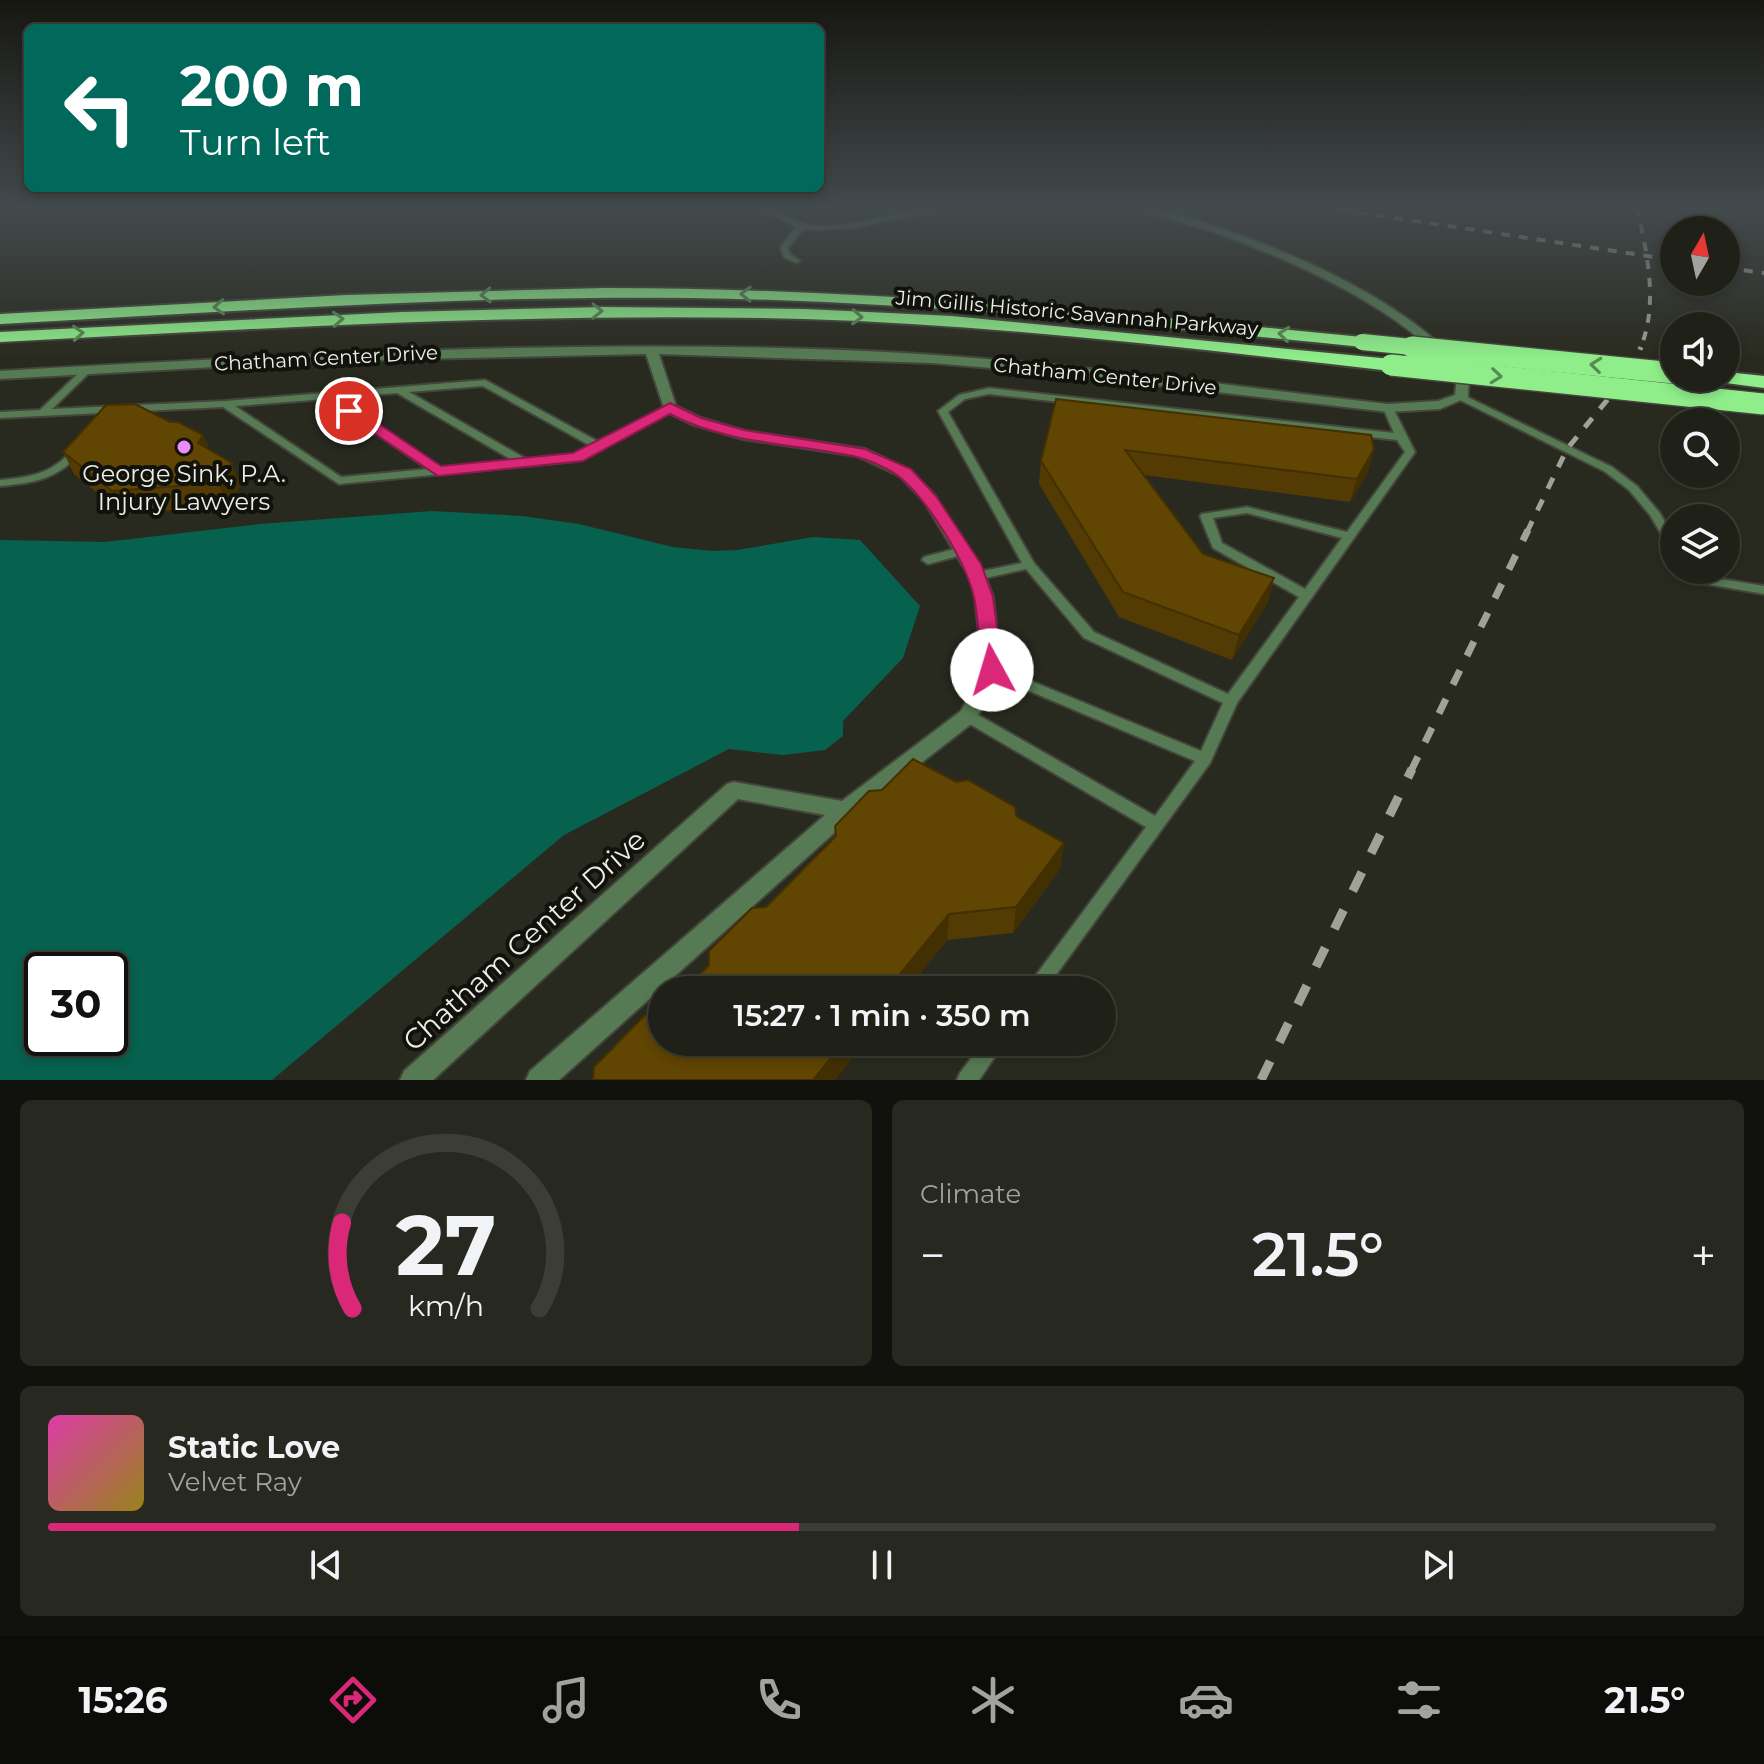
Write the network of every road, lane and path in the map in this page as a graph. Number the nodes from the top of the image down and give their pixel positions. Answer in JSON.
{"nodes":[{"id":1,"x":791,"y":257,"type":"edge"},
{"id":2,"x":1289,"y":257,"type":"edge"},
{"id":3,"x":796,"y":261,"type":"dead end"},
{"id":4,"x":0,"y":319,"type":"edge"},
{"id":5,"x":0,"y":337,"type":"edge"},
{"id":6,"x":651,"y":349,"type":"junction"},
{"id":7,"x":87,"y":370,"type":"junction"},
{"id":8,"x":1660,"y":372,"type":"edge"},
{"id":9,"x":0,"y":375,"type":"edge"},
{"id":10,"x":1740,"y":380,"type":"edge"},
{"id":11,"x":1764,"y":382,"type":"edge"},
{"id":12,"x":398,"y":390,"type":"junction"},
{"id":13,"x":327,"y":395,"type":"junction"},
{"id":14,"x":1461,"y":397,"type":"junction"},
{"id":15,"x":225,"y":404,"type":"junction"},
{"id":16,"x":1764,"y":404,"type":"edge"},
{"id":17,"x":670,"y":408,"type":"junction"},
{"id":18,"x":1388,"y":408,"type":"junction"},
{"id":19,"x":119,"y":409,"type":"junction"},
{"id":20,"x":43,"y":413,"type":"junction"},
{"id":21,"x":0,"y":415,"type":"edge"},
{"id":22,"x":109,"y":419,"type":"edge"},
{"id":23,"x":1401,"y":437,"type":"junction"},
{"id":24,"x":88,"y":439,"type":"edge"},
{"id":25,"x":599,"y":446,"type":"junction"},
{"id":26,"x":526,"y":463,"type":"junction"},
{"id":27,"x":438,"y":471,"type":"junction"},
{"id":28,"x":0,"y":483,"type":"edge"},
{"id":29,"x":1660,"y":524,"type":"edge"},
{"id":30,"x":1350,"y":536,"type":"junction"},
{"id":31,"x":962,"y":551,"type":"junction"},
{"id":32,"x":928,"y":560,"type":"dead end"},
{"id":33,"x":1029,"y":565,"type":"junction"},
{"id":34,"x":977,"y":576,"type":"junction"},
{"id":35,"x":1728,"y":584,"type":"edge"},
{"id":36,"x":1764,"y":590,"type":"edge"},
{"id":37,"x":1307,"y":596,"type":"junction"},
{"id":38,"x":992,"y":670,"type":"junction"},
{"id":39,"x":1231,"y":701,"type":"junction"},
{"id":40,"x":968,"y":716,"type":"junction"},
{"id":41,"x":1205,"y":759,"type":"junction"},
{"id":42,"x":845,"y":810,"type":"junction"},
{"id":43,"x":1157,"y":825,"type":"junction"},
{"id":44,"x":1044,"y":976,"type":"edge"},
{"id":45,"x":985,"y":1056,"type":"edge"},
{"id":46,"x":413,"y":1080,"type":"edge"},
{"id":47,"x":539,"y":1080,"type":"edge"},
{"id":48,"x":967,"y":1080,"type":"edge"}],
"edges":[{"from":1,"to":3,"type":"lane"},
{"from":2,"to":14,"type":"street"},
{"from":8,"to":4,"type":"highway","name":"Jim Gillis Historic Savannah Parkway","one_way":true,"bridge":true},
{"from":5,"to":16,"type":"highway","name":"Jim Gillis Historic Savannah Parkway","one_way":true,"bridge":true},
{"from":6,"to":7,"type":"street","name":"Chatham Center Drive"},
{"from":6,"to":17,"type":"street"},
{"from":6,"to":18,"type":"street","name":"Chatham Center Drive"},
{"from":7,"to":9,"type":"street","name":"Chatham Center Drive"},
{"from":7,"to":20,"type":"lane"},
{"from":10,"to":11,"type":"highway"},
{"from":12,"to":13,"type":"lane"},
{"from":12,"to":25,"type":"lane"},
{"from":12,"to":26,"type":"lane"},
{"from":13,"to":15,"type":"lane"},
{"from":13,"to":27,"type":"lane"},
{"from":14,"to":18,"type":"street","name":"Chatham Center Drive"},
{"from":14,"to":29,"type":"lane"},
{"from":15,"to":19,"type":"lane"},
{"from":15,"to":27,"type":"lane"},
{"from":17,"to":25,"type":"lane"},
{"from":17,"to":31,"type":"street"},
{"from":18,"to":23,"type":"lane"},
{"from":19,"to":20,"type":"lane"},
{"from":19,"to":22,"type":"lane"},
{"from":20,"to":21,"type":"lane"},
{"from":23,"to":30,"type":"lane"},
{"from":23,"to":33,"type":"lane"},
{"from":24,"to":28,"type":"lane"},
{"from":25,"to":26,"type":"lane"},
{"from":26,"to":27,"type":"lane"},
{"from":30,"to":37,"type":"lane"},
{"from":30,"to":37,"type":"lane"},
{"from":31,"to":32,"type":"lane"},
{"from":31,"to":34,"type":"street"},
{"from":33,"to":34,"type":"lane"},
{"from":33,"to":39,"type":"lane"},
{"from":34,"to":38,"type":"street"},
{"from":35,"to":36,"type":"lane"},
{"from":37,"to":39,"type":"lane"},
{"from":38,"to":40,"type":"street"},
{"from":38,"to":41,"type":"lane"},
{"from":39,"to":41,"type":"lane"},
{"from":40,"to":42,"type":"street"},
{"from":40,"to":43,"type":"lane"},
{"from":41,"to":43,"type":"lane"},
{"from":42,"to":46,"type":"street","name":"Chatham Center Drive"},
{"from":42,"to":47,"type":"street"},
{"from":43,"to":44,"type":"lane"},
{"from":45,"to":48,"type":"lane"}]}
